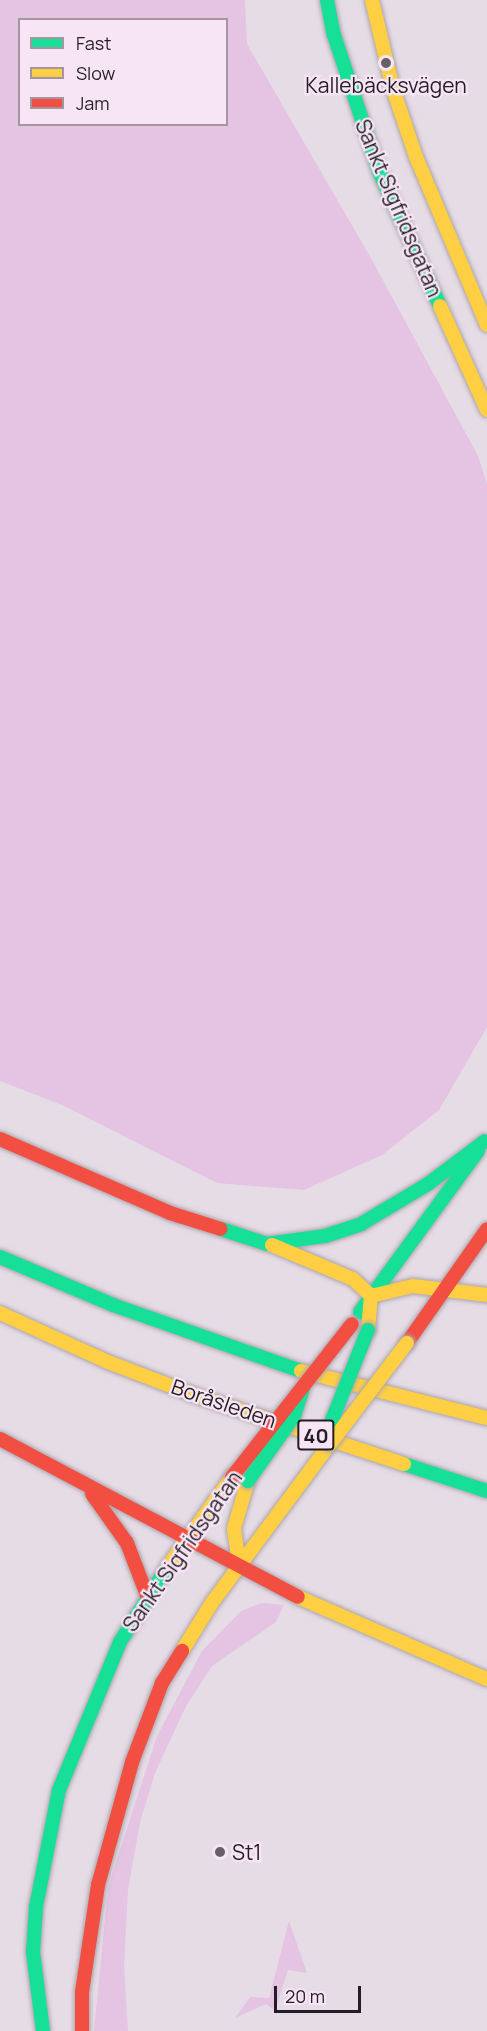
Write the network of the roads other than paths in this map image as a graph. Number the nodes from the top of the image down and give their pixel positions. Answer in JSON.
{"nodes":[{"id":1,"x":327,"y":0,"type":"edge"},
{"id":2,"x":372,"y":0,"type":"edge"},
{"id":3,"x":487,"y":325,"type":"edge"},
{"id":4,"x":487,"y":410,"type":"edge"},
{"id":5,"x":0,"y":1139,"type":"edge"},
{"id":6,"x":486,"y":1139,"type":"edge"},
{"id":7,"x":487,"y":1229,"type":"edge"},
{"id":8,"x":267,"y":1244,"type":"junction"},
{"id":9,"x":0,"y":1257,"type":"edge"},
{"id":10,"x":446,"y":1287,"type":"junction"},
{"id":11,"x":487,"y":1295,"type":"edge"},
{"id":12,"x":371,"y":1296,"type":"junction"},
{"id":13,"x":0,"y":1313,"type":"edge"},
{"id":14,"x":303,"y":1388,"type":"junction"},
{"id":15,"x":438,"y":1406,"type":"junction"},
{"id":16,"x":487,"y":1408,"type":"edge"},
{"id":17,"x":487,"y":1418,"type":"edge"},
{"id":18,"x":0,"y":1439,"type":"edge"},
{"id":19,"x":330,"y":1444,"type":"junction"},
{"id":20,"x":88,"y":1488,"type":"junction"},
{"id":21,"x":487,"y":1491,"type":"edge"},
{"id":22,"x":190,"y":1537,"type":"junction"},
{"id":23,"x":239,"y":1564,"type":"junction"},
{"id":24,"x":147,"y":1595,"type":"junction"},
{"id":25,"x":487,"y":1679,"type":"edge"},
{"id":26,"x":44,"y":2031,"type":"edge"},
{"id":27,"x":82,"y":2031,"type":"edge"}],
"edges":[{"from":1,"to":4,"type":"main road","name":"Sankt Sigfridsgatan"},
{"from":2,"to":3,"type":"main road","name":"Sankt Sigfridsgatan"},
{"from":5,"to":8,"type":"main road"},
{"from":6,"to":8,"type":"main road"},
{"from":6,"to":12,"type":"main road","name":"Sankt Sigfridsgatan"},
{"from":7,"to":10,"type":"main road"},
{"from":8,"to":12,"type":"main road"},
{"from":9,"to":15,"type":"main road"},
{"from":10,"to":11,"type":"main road"},
{"from":10,"to":12,"type":"main road"},
{"from":10,"to":19,"type":"main road","bridge":true},
{"from":12,"to":14,"type":"main road","name":"Sankt Sigfridsgatan","bridge":true},
{"from":12,"to":19,"type":"main road","bridge":true},
{"from":13,"to":21,"type":"main road","name":"Boråsleden","number":"40"},
{"from":14,"to":22,"type":"main road","name":"Sankt Sigfridsgatan","bridge":true},
{"from":14,"to":23,"type":"main road","bridge":true},
{"from":15,"to":16,"type":"main road"},
{"from":15,"to":17,"type":"main road"},
{"from":18,"to":20,"type":"main road"},
{"from":19,"to":23,"type":"main road"},
{"from":20,"to":22,"type":"main road"},
{"from":20,"to":24,"type":"main road"},
{"from":22,"to":23,"type":"main road"},
{"from":22,"to":24,"type":"main road","name":"Sankt Sigfridsgatan"},
{"from":23,"to":25,"type":"main road"},
{"from":23,"to":27,"type":"main road"},
{"from":24,"to":26,"type":"main road","name":"Sankt Sigfridsgatan"}]}
